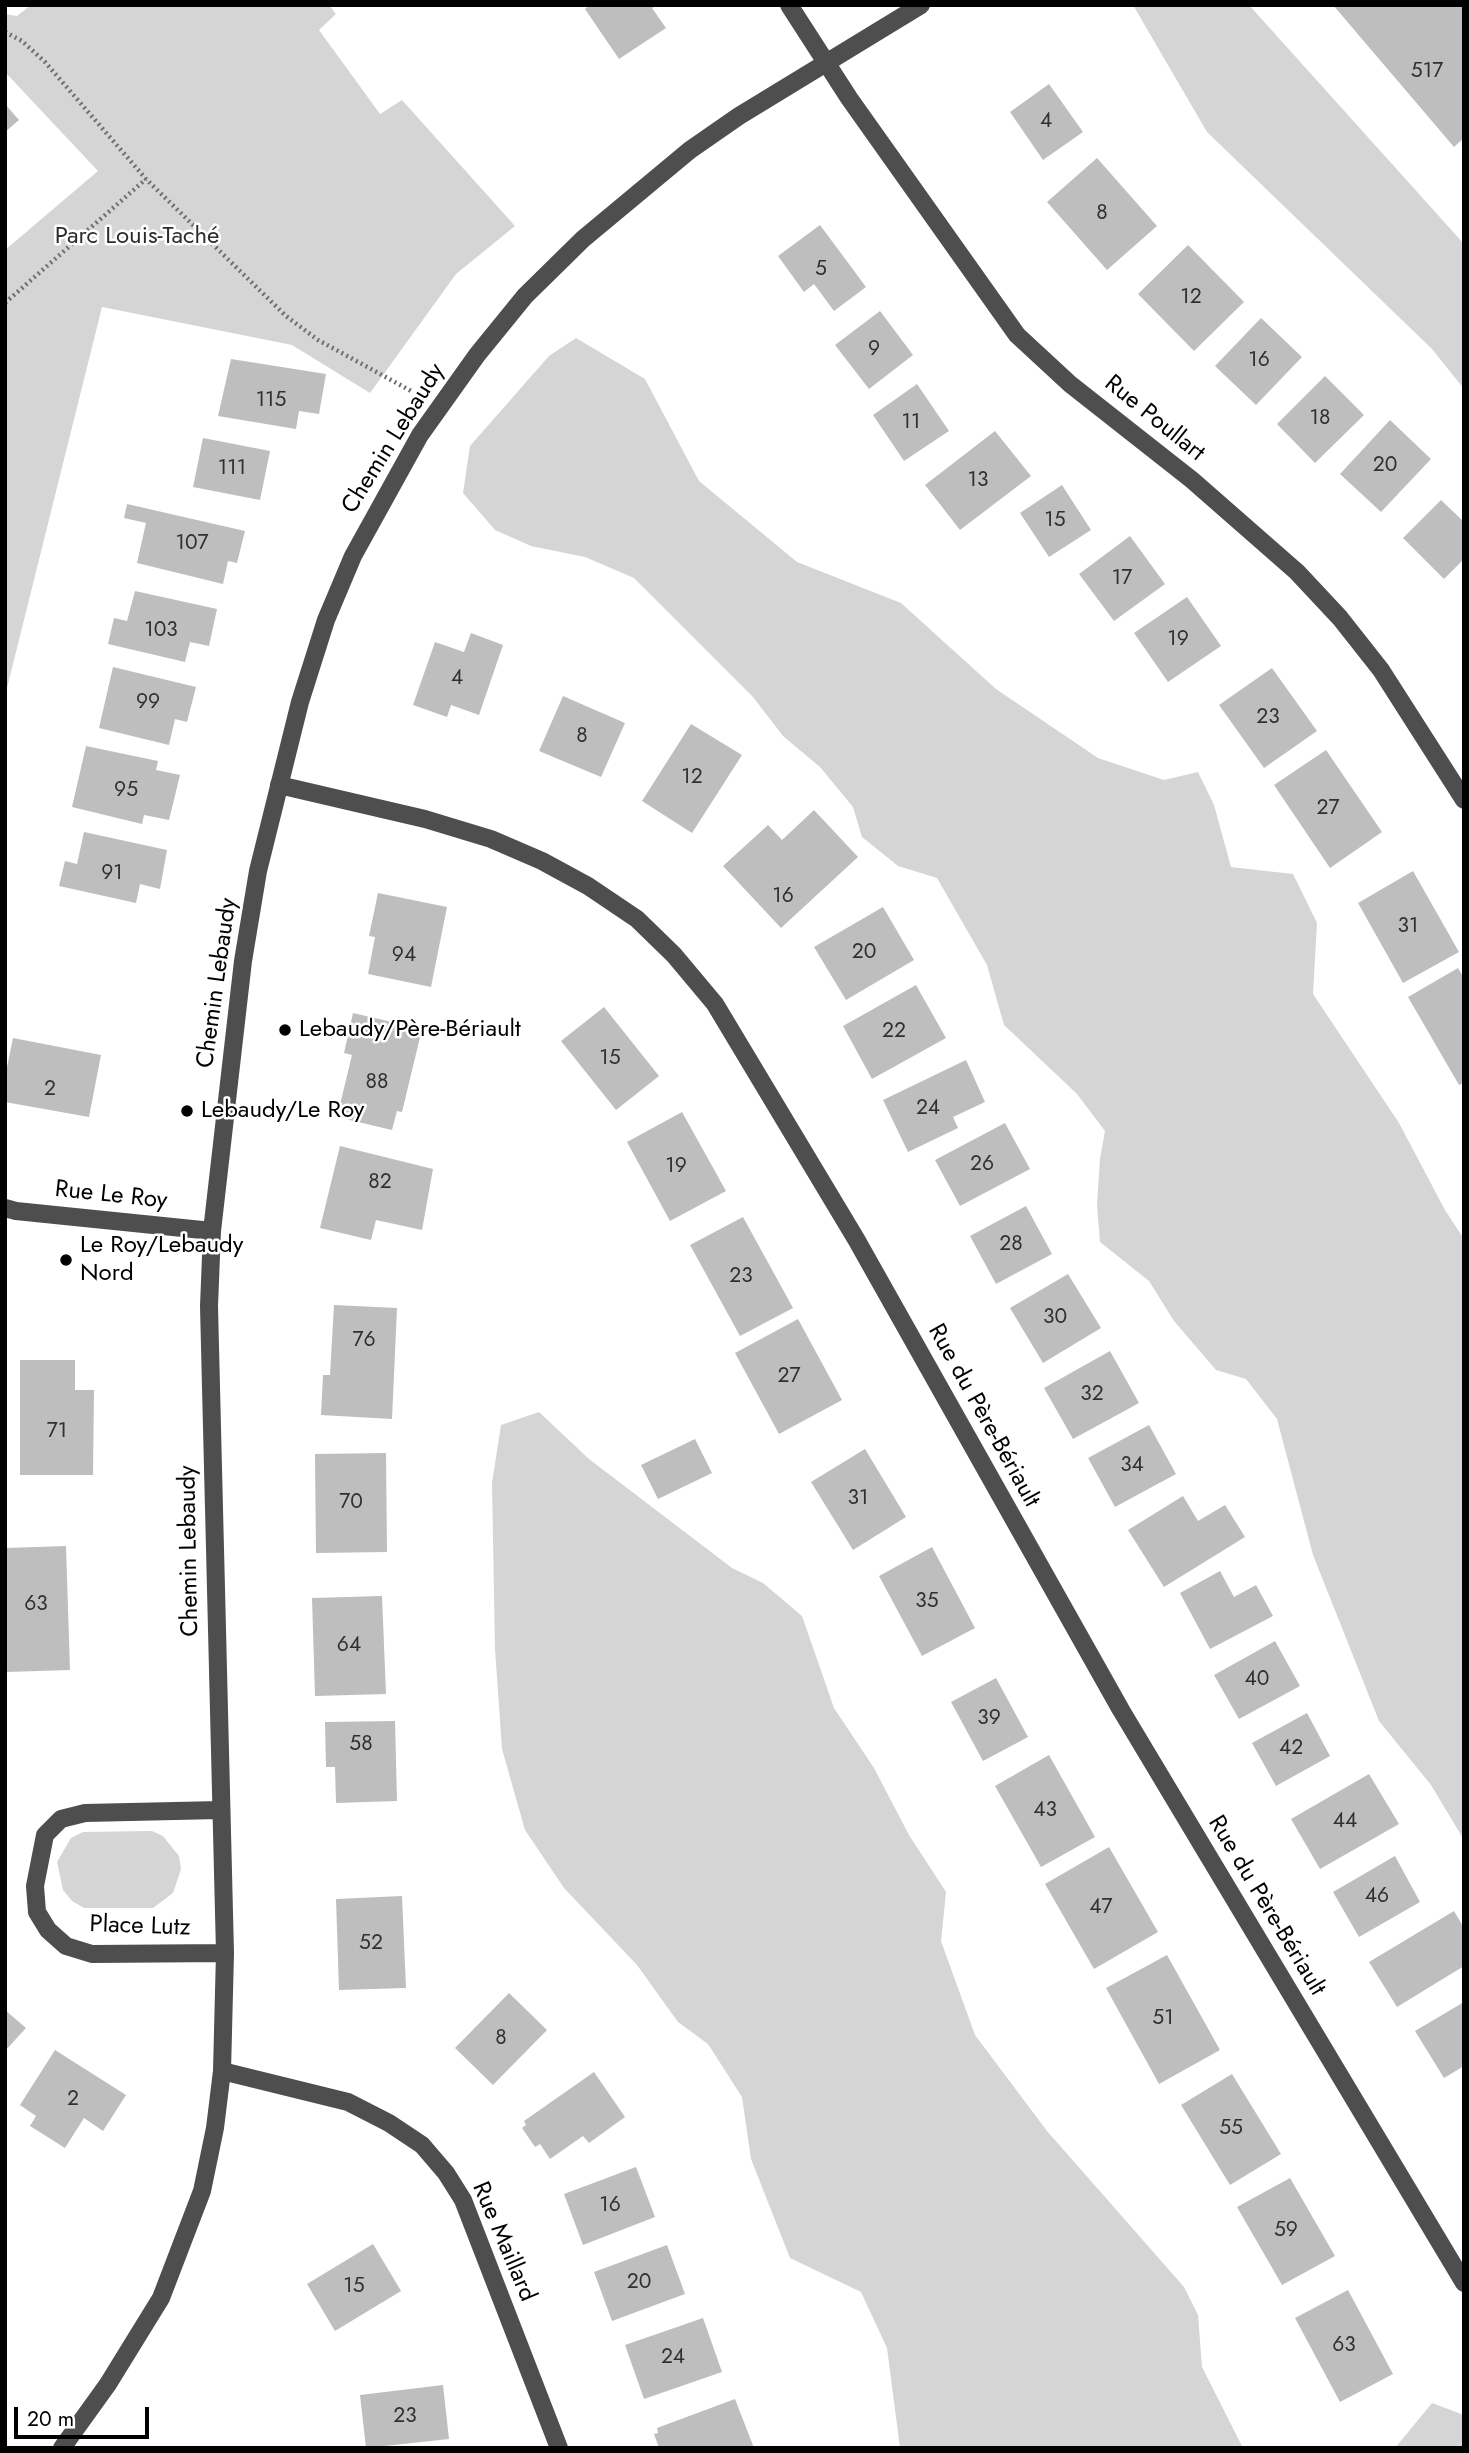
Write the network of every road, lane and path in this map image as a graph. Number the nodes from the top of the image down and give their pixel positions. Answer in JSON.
{"nodes":[{"id":1,"x":789,"y":5,"type":"edge"},
{"id":2,"x":921,"y":5,"type":"edge"},
{"id":3,"x":5,"y":32,"type":"edge"},
{"id":4,"x":827,"y":63,"type":"junction"},
{"id":5,"x":146,"y":179,"type":"junction"},
{"id":6,"x":5,"y":303,"type":"edge"},
{"id":7,"x":439,"y":407,"type":"junction"},
{"id":8,"x":279,"y":785,"type":"junction"},
{"id":9,"x":1464,"y":800,"type":"edge"},
{"id":10,"x":5,"y":1208,"type":"edge"},
{"id":11,"x":212,"y":1231,"type":"junction"},
{"id":12,"x":220,"y":1810,"type":"junction"},
{"id":13,"x":225,"y":1953,"type":"junction"},
{"id":14,"x":222,"y":2071,"type":"junction"},
{"id":15,"x":1464,"y":2283,"type":"edge"},
{"id":16,"x":62,"y":2448,"type":"edge"},
{"id":17,"x":559,"y":2448,"type":"edge"}],
"edges":[{"from":1,"to":4,"type":"street","name":"Rue Poullart"},
{"from":2,"to":4,"type":"street","name":"Chemin Lebaudy"},
{"from":3,"to":5,"type":"path"},
{"from":4,"to":7,"type":"street","name":"Chemin Lebaudy"},
{"from":4,"to":9,"type":"street","name":"Rue Poullart"},
{"from":5,"to":6,"type":"path"},
{"from":5,"to":7,"type":"path"},
{"from":7,"to":8,"type":"street","name":"Chemin Lebaudy"},
{"from":8,"to":11,"type":"street","name":"Chemin Lebaudy"},
{"from":8,"to":15,"type":"street","name":"Rue du Père-Bériault"},
{"from":10,"to":11,"type":"street","name":"Rue Le Roy"},
{"from":11,"to":12,"type":"street","name":"Chemin Lebaudy"},
{"from":12,"to":13,"type":"street","name":"Chemin Lebaudy"},
{"from":12,"to":13,"type":"street","name":"Place Lutz"},
{"from":13,"to":14,"type":"street","name":"Chemin Lebaudy"},
{"from":14,"to":16,"type":"street","name":"Chemin Lebaudy"},
{"from":14,"to":17,"type":"street","name":"Rue Maillard"}]}
